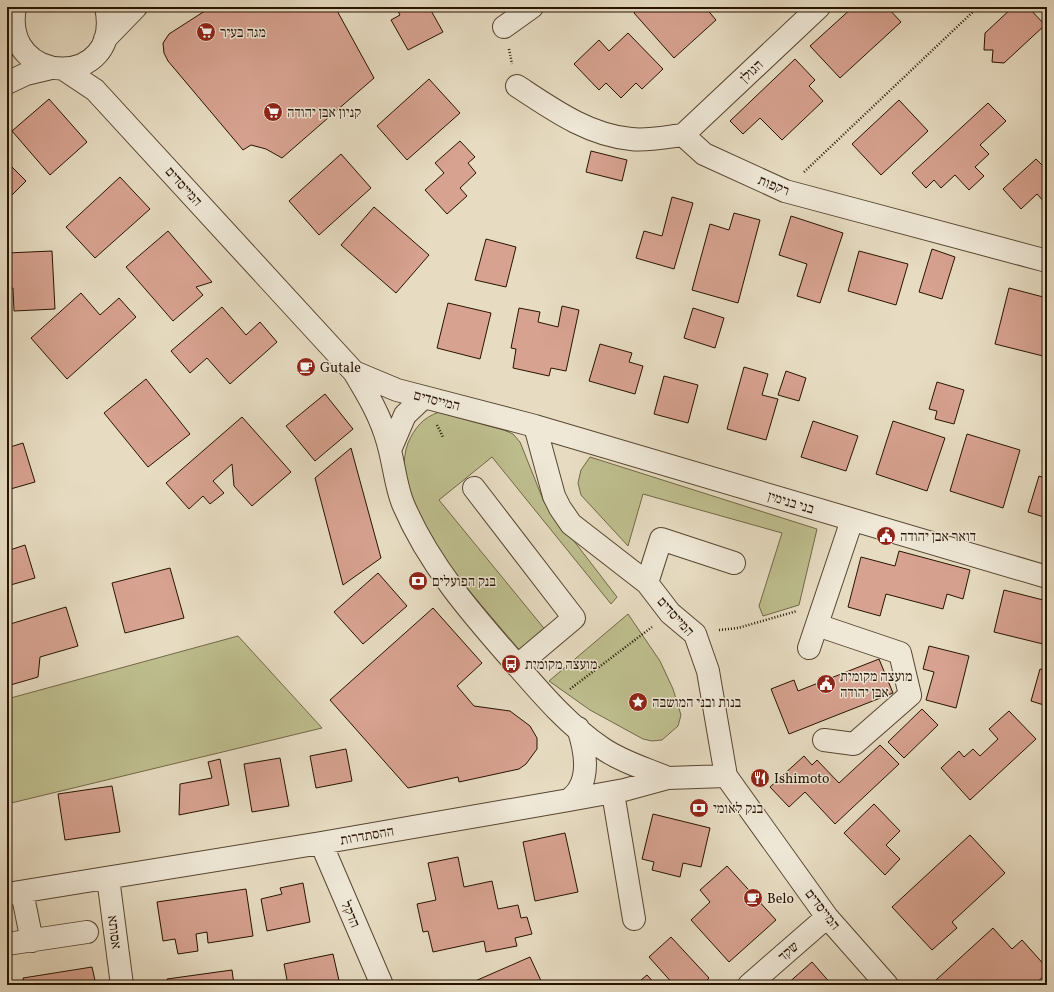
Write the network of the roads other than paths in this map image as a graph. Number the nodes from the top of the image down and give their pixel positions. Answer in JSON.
{"nodes":[{"id":1,"x":106,"y":7,"type":"edge"},
{"id":2,"x":136,"y":7,"type":"edge"},
{"id":3,"x":532,"y":7,"type":"edge"},
{"id":4,"x":819,"y":7,"type":"edge"},
{"id":5,"x":12,"y":17,"type":"edge"},
{"id":6,"x":504,"y":27,"type":"road end"},
{"id":7,"x":102,"y":46,"type":"junction"},
{"id":8,"x":7,"y":55,"type":"edge"},
{"id":9,"x":58,"y":69,"type":"junction"},
{"id":10,"x":7,"y":83,"type":"edge"},
{"id":11,"x":517,"y":86,"type":"road end"},
{"id":12,"x":110,"y":106,"type":"junction"},
{"id":13,"x":683,"y":135,"type":"junction"},
{"id":14,"x":1047,"y":260,"type":"edge"},
{"id":15,"x":354,"y":372,"type":"junction"},
{"id":16,"x":424,"y":397,"type":"junction"},
{"id":17,"x":535,"y":426,"type":"junction"},
{"id":18,"x":390,"y":450,"type":"junction"},
{"id":19,"x":474,"y":488,"type":"dead end"},
{"id":20,"x":852,"y":520,"type":"junction"},
{"id":21,"x":734,"y":563,"type":"dead end"},
{"id":22,"x":1047,"y":577,"type":"edge"},
{"id":23,"x":648,"y":583,"type":"junction"},
{"id":24,"x":817,"y":625,"type":"junction"},
{"id":25,"x":809,"y":648,"type":"dead end"},
{"id":26,"x":517,"y":666,"type":"junction"},
{"id":27,"x":578,"y":728,"type":"junction"},
{"id":28,"x":824,"y":740,"type":"dead end"},
{"id":29,"x":726,"y":776,"type":"junction"},
{"id":30,"x":668,"y":778,"type":"junction"},
{"id":31,"x":613,"y":792,"type":"junction"},
{"id":32,"x":569,"y":800,"type":"junction"},
{"id":33,"x":321,"y":843,"type":"junction"},
{"id":34,"x":108,"y":878,"type":"junction"},
{"id":35,"x":14,"y":893,"type":"edge"},
{"id":36,"x":827,"y":917,"type":"junction"},
{"id":37,"x":634,"y":919,"type":"dead end"},
{"id":38,"x":87,"y":932,"type":"dead end"},
{"id":39,"x":32,"y":941,"type":"junction"},
{"id":40,"x":7,"y":944,"type":"edge"},
{"id":41,"x":122,"y":985,"type":"edge"},
{"id":42,"x":382,"y":985,"type":"edge"},
{"id":43,"x":749,"y":985,"type":"edge"},
{"id":44,"x":887,"y":985,"type":"edge"}],
"edges":[{"from":1,"to":7,"type":"street","name":"המייסדים"},
{"from":2,"to":7,"type":"street"},
{"from":3,"to":6,"type":"street"},
{"from":4,"to":13,"type":"street","name":"הגולן"},
{"from":5,"to":8,"type":"street"},
{"from":5,"to":9,"type":"street","name":"המייסדים"},
{"from":7,"to":9,"type":"street"},
{"from":7,"to":12,"type":"street","name":"המייסדים"},
{"from":9,"to":10,"type":"street"},
{"from":9,"to":12,"type":"street","name":"המייסדים"},
{"from":11,"to":13,"type":"street"},
{"from":12,"to":15,"type":"street","name":"המייסדים"},
{"from":13,"to":14,"type":"street","name":"רקפות"},
{"from":15,"to":16,"type":"street","name":"המייסדים"},
{"from":15,"to":18,"type":"street","name":"המייסדים"},
{"from":16,"to":17,"type":"street","name":"המייסדים"},
{"from":16,"to":18,"type":"street"},
{"from":17,"to":20,"type":"street","name":"בני בנימין"},
{"from":17,"to":23,"type":"street","name":"המייסדים"},
{"from":18,"to":26,"type":"street","name":"המייסדים"},
{"from":19,"to":26,"type":"street"},
{"from":20,"to":22,"type":"street","name":"בני בנימין"},
{"from":20,"to":24,"type":"street"},
{"from":21,"to":23,"type":"street"},
{"from":23,"to":29,"type":"street","name":"המייסדים"},
{"from":24,"to":25,"type":"street"},
{"from":24,"to":28,"type":"street"},
{"from":26,"to":27,"type":"street","name":"המייסדים"},
{"from":27,"to":30,"type":"street","name":"המייסדים"},
{"from":27,"to":32,"type":"street"},
{"from":29,"to":30,"type":"street","name":"ההסתדרות"},
{"from":29,"to":36,"type":"street","name":"המייסדים"},
{"from":30,"to":31,"type":"street","name":"ההסתדרות"},
{"from":31,"to":32,"type":"street","name":"ההסתדרות"},
{"from":31,"to":37,"type":"street"},
{"from":32,"to":33,"type":"street","name":"ההסתדרות"},
{"from":33,"to":34,"type":"street","name":"ההסתדרות"},
{"from":33,"to":42,"type":"street","name":"הדקל"},
{"from":34,"to":35,"type":"street","name":"ההסתדרות"},
{"from":34,"to":41,"type":"street","name":"אסותא"},
{"from":35,"to":39,"type":"street"},
{"from":36,"to":43,"type":"street","name":"שקד"},
{"from":36,"to":44,"type":"street","name":"המייסדים"},
{"from":38,"to":39,"type":"street"},
{"from":39,"to":40,"type":"street"}]}
